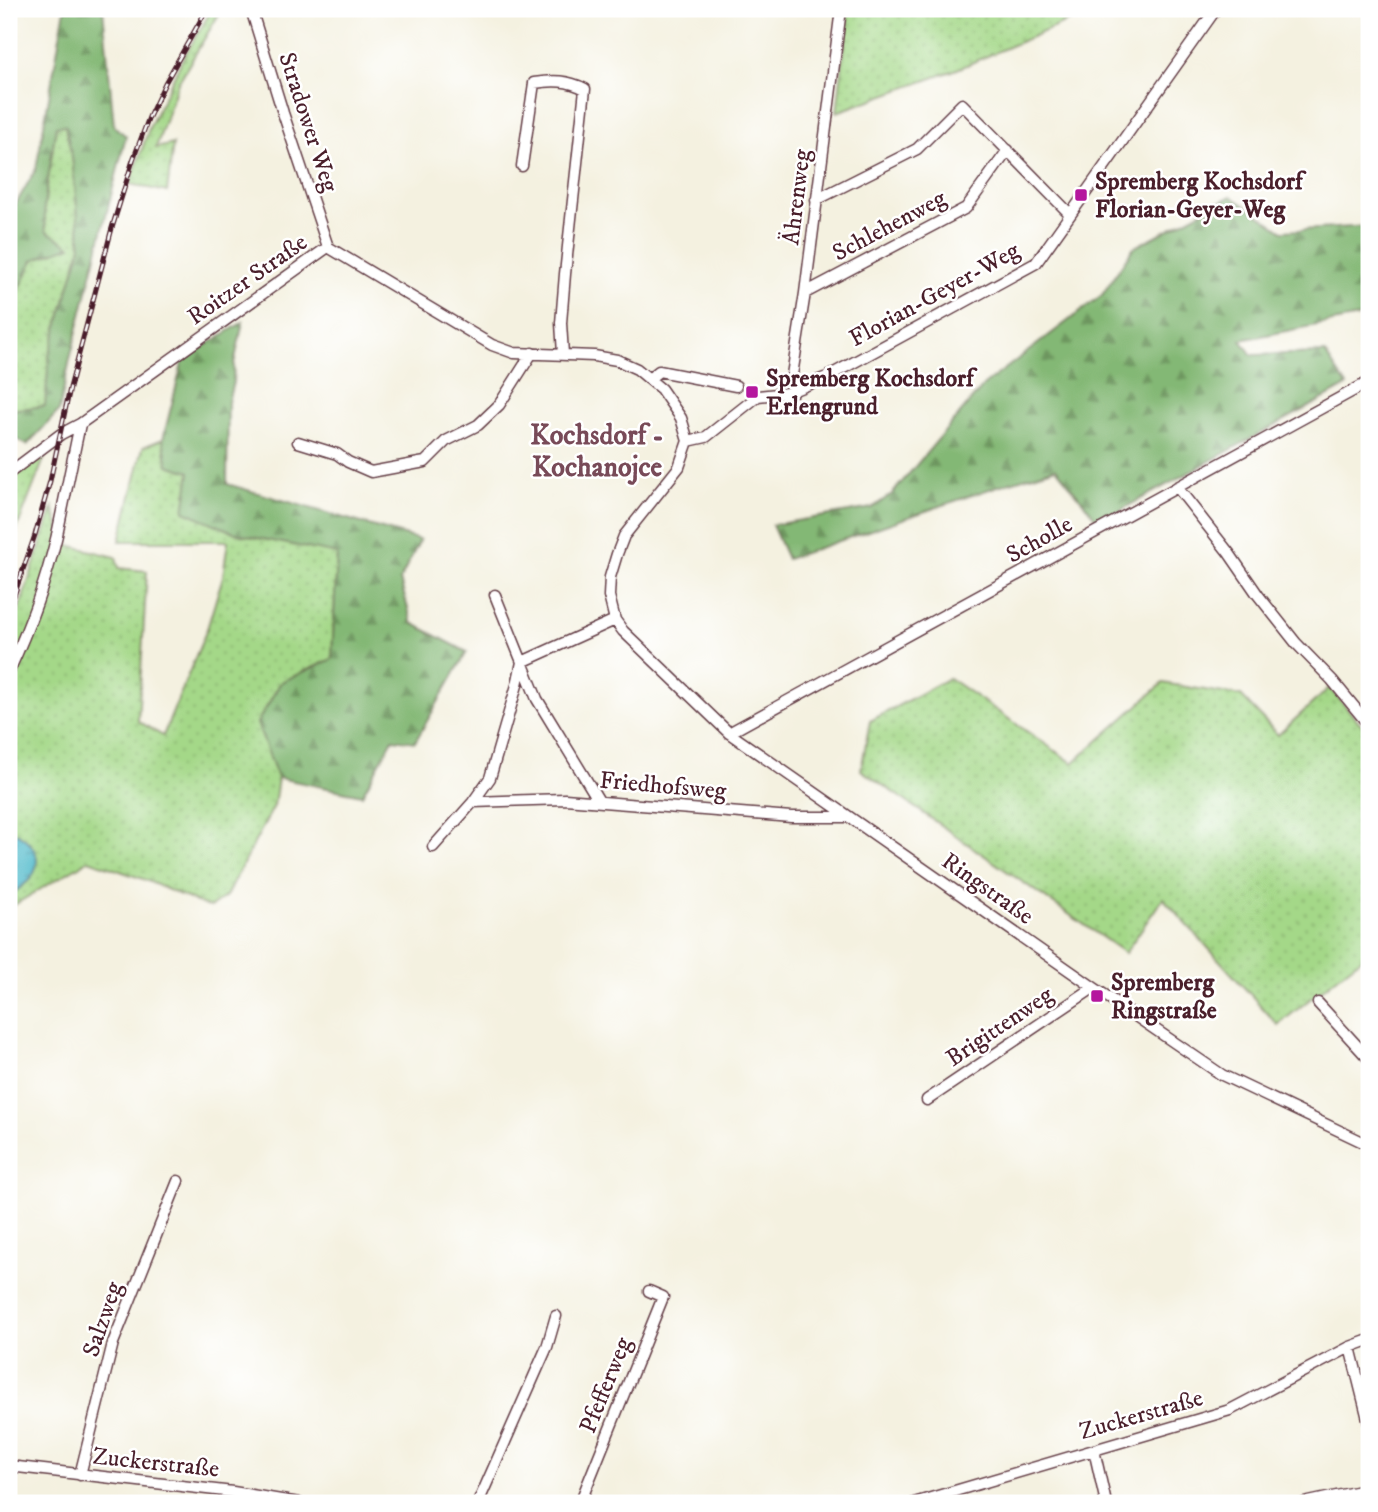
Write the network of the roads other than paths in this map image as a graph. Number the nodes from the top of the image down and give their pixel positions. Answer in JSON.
{"nodes":[{"id":1,"x":251,"y":9,"type":"edge"},
{"id":2,"x":841,"y":9,"type":"edge"},
{"id":3,"x":1216,"y":9,"type":"edge"},
{"id":4,"x":1009,"y":150,"type":"junction"},
{"id":5,"x":522,"y":166,"type":"dead end"},
{"id":6,"x":816,"y":200,"type":"junction"},
{"id":7,"x":1070,"y":215,"type":"junction"},
{"id":8,"x":328,"y":247,"type":"junction"},
{"id":9,"x":805,"y":293,"type":"junction"},
{"id":10,"x":532,"y":353,"type":"junction"},
{"id":11,"x":563,"y":354,"type":"junction"},
{"id":12,"x":650,"y":378,"type":"junction"},
{"id":13,"x":1369,"y":382,"type":"edge"},
{"id":14,"x":736,"y":386,"type":"dead end"},
{"id":15,"x":794,"y":391,"type":"junction"},
{"id":16,"x":80,"y":424,"type":"junction"},
{"id":17,"x":688,"y":441,"type":"junction"},
{"id":18,"x":298,"y":442,"type":"dead end"},
{"id":19,"x":9,"y":473,"type":"edge"},
{"id":20,"x":1177,"y":487,"type":"junction"},
{"id":21,"x":495,"y":595,"type":"dead end"},
{"id":22,"x":615,"y":620,"type":"junction"},
{"id":23,"x":522,"y":662,"type":"junction"},
{"id":24,"x":9,"y":671,"type":"edge"},
{"id":25,"x":1369,"y":724,"type":"edge"},
{"id":26,"x":729,"y":733,"type":"junction"},
{"id":27,"x":599,"y":801,"type":"junction"},
{"id":28,"x":473,"y":803,"type":"junction"},
{"id":29,"x":849,"y":817,"type":"junction"},
{"id":30,"x":433,"y":847,"type":"dead end"},
{"id":31,"x":1093,"y":987,"type":"junction"},
{"id":32,"x":1318,"y":1003,"type":"dead end"},
{"id":33,"x":1369,"y":1059,"type":"edge"},
{"id":34,"x":927,"y":1100,"type":"dead end"},
{"id":35,"x":1369,"y":1145,"type":"edge"},
{"id":36,"x":178,"y":1181,"type":"dead end"},
{"id":37,"x":649,"y":1290,"type":"dead end"},
{"id":38,"x":556,"y":1316,"type":"dead end"},
{"id":39,"x":1369,"y":1340,"type":"edge"},
{"id":40,"x":1350,"y":1347,"type":"junction"},
{"id":41,"x":1369,"y":1423,"type":"edge"},
{"id":42,"x":1094,"y":1450,"type":"junction"},
{"id":43,"x":9,"y":1466,"type":"edge"},
{"id":44,"x":80,"y":1475,"type":"junction"},
{"id":45,"x":1369,"y":1489,"type":"edge"},
{"id":46,"x":232,"y":1497,"type":"edge"},
{"id":47,"x":299,"y":1503,"type":"edge"},
{"id":48,"x":478,"y":1503,"type":"edge"},
{"id":49,"x":580,"y":1503,"type":"edge"},
{"id":50,"x":914,"y":1503,"type":"edge"},
{"id":51,"x":1106,"y":1503,"type":"edge"},
{"id":52,"x":1304,"y":1503,"type":"edge"}],
"edges":[{"from":1,"to":8,"type":"street","name":"Stradower Weg"},
{"from":2,"to":6,"type":"street","name":"Ährenweg"},
{"from":3,"to":7,"type":"street","name":"Florian-Geyer-Weg"},
{"from":4,"to":6,"type":"street"},
{"from":4,"to":7,"type":"street"},
{"from":4,"to":9,"type":"street","name":"Schlehenweg"},
{"from":5,"to":11,"type":"street"},
{"from":6,"to":9,"type":"street","name":"Ährenweg"},
{"from":7,"to":15,"type":"street","name":"Florian-Geyer-Weg"},
{"from":8,"to":10,"type":"street","name":"Roitzer Straße"},
{"from":8,"to":16,"type":"street","name":"Roitzer Straße"},
{"from":9,"to":15,"type":"street","name":"Ährenweg"},
{"from":10,"to":11,"type":"street","name":"Roitzer Straße"},
{"from":10,"to":18,"type":"street"},
{"from":11,"to":12,"type":"street","name":"Roitzer Straße"},
{"from":12,"to":14,"type":"street"},
{"from":12,"to":17,"type":"street","name":"Roitzer Straße"},
{"from":13,"to":20,"type":"street","name":"Scholle"},
{"from":15,"to":17,"type":"street","name":"Florian-Geyer-Weg"},
{"from":16,"to":19,"type":"street","name":"Roitzer Straße"},
{"from":16,"to":24,"type":"street"},
{"from":17,"to":22,"type":"street"},
{"from":20,"to":25,"type":"street"},
{"from":20,"to":26,"type":"street","name":"Scholle"},
{"from":21,"to":23,"type":"street"},
{"from":22,"to":23,"type":"street"},
{"from":22,"to":26,"type":"street","name":"Ringstraße"},
{"from":23,"to":27,"type":"street"},
{"from":23,"to":28,"type":"street"},
{"from":26,"to":29,"type":"street","name":"Ringstraße"},
{"from":27,"to":28,"type":"street","name":"Friedhofsweg"},
{"from":27,"to":29,"type":"street","name":"Friedhofsweg"},
{"from":28,"to":30,"type":"street"},
{"from":29,"to":31,"type":"street","name":"Ringstraße"},
{"from":31,"to":34,"type":"street","name":"Brigittenweg"},
{"from":31,"to":35,"type":"street","name":"Ringstraße"},
{"from":32,"to":33,"type":"street"},
{"from":36,"to":44,"type":"street","name":"Salzweg"},
{"from":37,"to":49,"type":"street","name":"Pfefferweg"},
{"from":38,"to":48,"type":"street"},
{"from":39,"to":40,"type":"street","name":"Zuckerstraße"},
{"from":40,"to":41,"type":"street"},
{"from":40,"to":42,"type":"street","name":"Zuckerstraße"},
{"from":42,"to":50,"type":"street","name":"Zuckerstraße"},
{"from":42,"to":51,"type":"street"},
{"from":43,"to":44,"type":"street","name":"Zuckerstraße"},
{"from":44,"to":46,"type":"street","name":"Zuckerstraße"},
{"from":45,"to":52,"type":"street"},
{"from":46,"to":47,"type":"street","name":"Zuckerstraße"}]}
